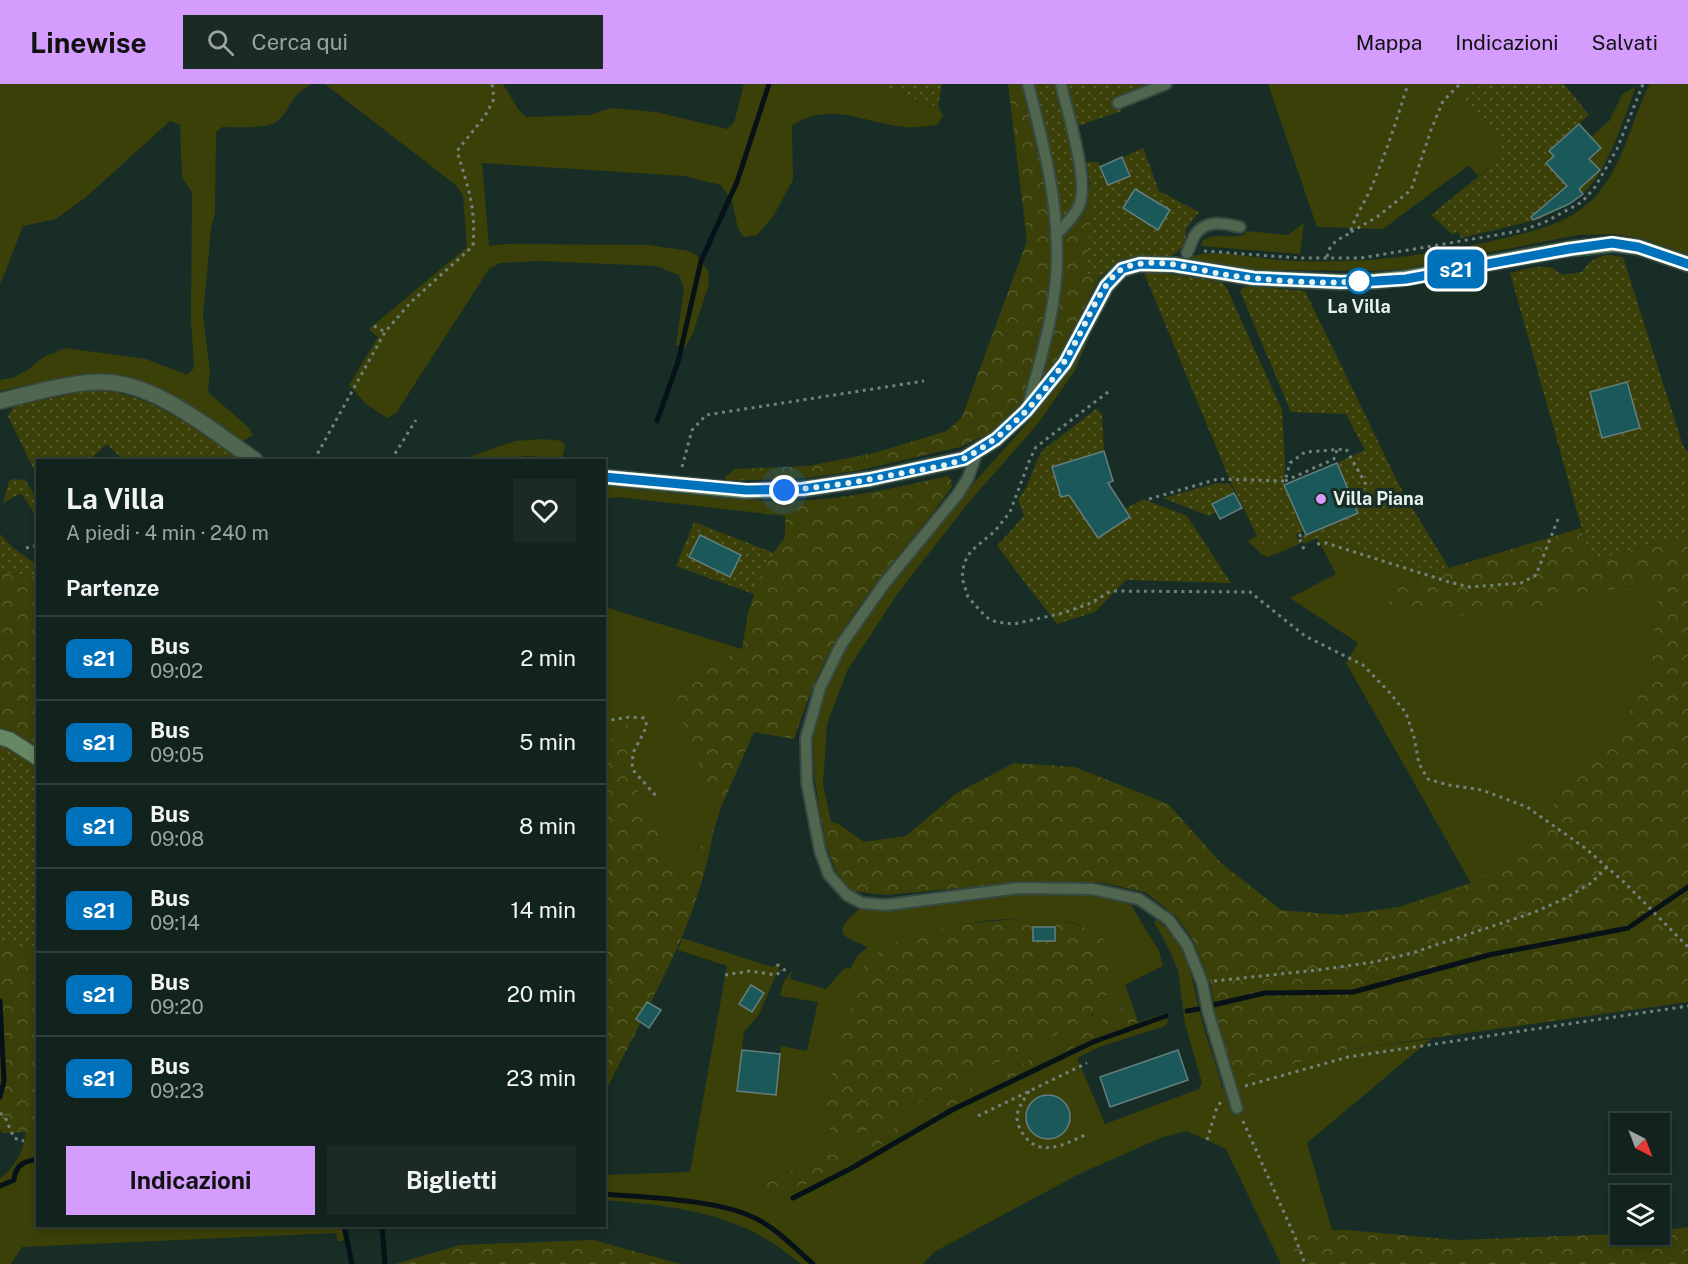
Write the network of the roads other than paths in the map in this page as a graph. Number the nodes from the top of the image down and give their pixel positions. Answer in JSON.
{"nodes":[{"id":1,"x":1028,"y":84,"type":"edge"},
{"id":2,"x":1060,"y":84,"type":"edge"},
{"id":3,"x":1166,"y":84,"type":"edge"},
{"id":4,"x":1118,"y":103,"type":"dead end"},
{"id":5,"x":1240,"y":227,"type":"dead end"},
{"id":6,"x":1056,"y":235,"type":"junction"},
{"id":7,"x":1187,"y":253,"type":"road end"},
{"id":8,"x":1688,"y":264,"type":"edge"},
{"id":9,"x":0,"y":400,"type":"edge"},
{"id":10,"x":1026,"y":411,"type":"junction"},
{"id":11,"x":978,"y":450,"type":"junction"},
{"id":12,"x":254,"y":459,"type":"edge"},
{"id":13,"x":606,"y":477,"type":"edge"},
{"id":14,"x":0,"y":737,"type":"edge"},
{"id":15,"x":36,"y":757,"type":"edge"},
{"id":16,"x":1237,"y":1108,"type":"road end"}],
"edges":[{"from":1,"to":6,"type":"lane"},
{"from":2,"to":6,"type":"lane"},
{"from":3,"to":4,"type":"lane"},
{"from":5,"to":7,"type":"lane"},
{"from":6,"to":10,"type":"lane"},
{"from":8,"to":10,"type":"street"},
{"from":9,"to":12,"type":"street"},
{"from":10,"to":11,"type":"street"},
{"from":11,"to":13,"type":"street"},
{"from":11,"to":16,"type":"lane"},
{"from":14,"to":15,"type":"street"}]}
